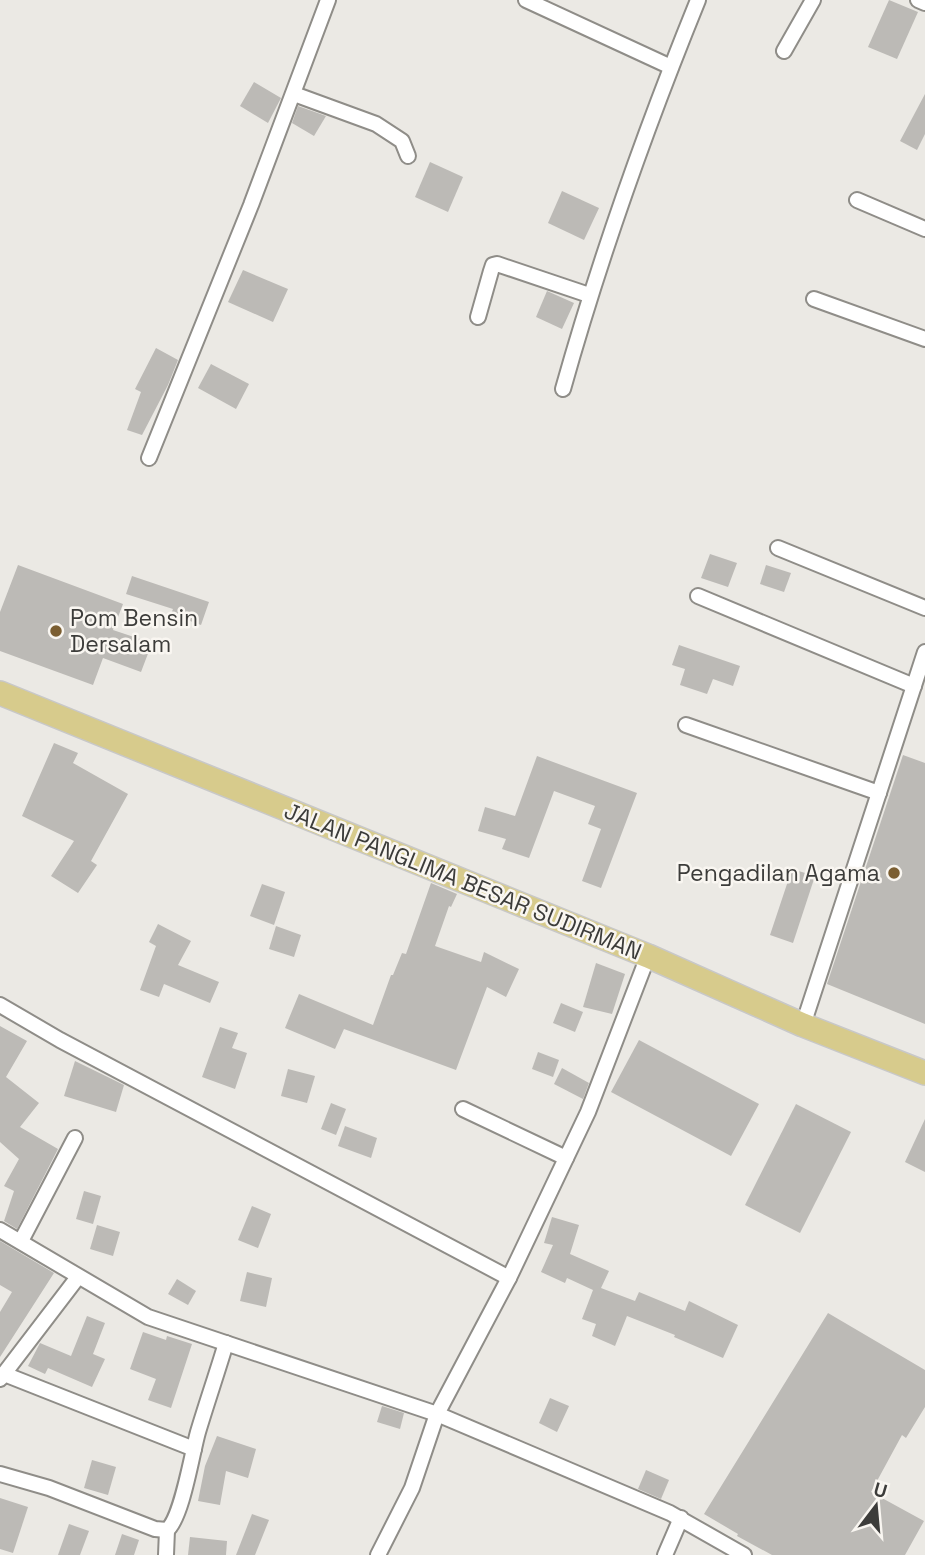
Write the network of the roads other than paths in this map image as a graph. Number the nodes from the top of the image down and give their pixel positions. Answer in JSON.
{"nodes":[{"id":1,"x":328,"y":0,"type":"edge"},
{"id":2,"x":526,"y":0,"type":"edge"},
{"id":3,"x":698,"y":0,"type":"edge"},
{"id":4,"x":814,"y":0,"type":"edge"},
{"id":5,"x":918,"y":0,"type":"edge"},
{"id":6,"x":925,"y":4,"type":"edge"},
{"id":7,"x":784,"y":51,"type":"dead end"},
{"id":8,"x":671,"y":67,"type":"junction"},
{"id":9,"x":294,"y":93,"type":"junction"},
{"id":10,"x":408,"y":156,"type":"dead end"},
{"id":11,"x":858,"y":200,"type":"dead end"},
{"id":12,"x":925,"y":229,"type":"edge"},
{"id":13,"x":589,"y":295,"type":"junction"},
{"id":14,"x":814,"y":299,"type":"dead end"},
{"id":15,"x":478,"y":317,"type":"dead end"},
{"id":16,"x":925,"y":338,"type":"edge"},
{"id":17,"x":563,"y":389,"type":"dead end"},
{"id":18,"x":149,"y":458,"type":"dead end"},
{"id":19,"x":778,"y":548,"type":"dead end"},
{"id":20,"x":698,"y":596,"type":"dead end"},
{"id":21,"x":925,"y":608,"type":"edge"},
{"id":22,"x":925,"y":652,"type":"edge"},
{"id":23,"x":914,"y":686,"type":"junction"},
{"id":24,"x":0,"y":693,"type":"edge"},
{"id":25,"x":686,"y":725,"type":"dead end"},
{"id":26,"x":879,"y":793,"type":"junction"},
{"id":27,"x":648,"y":956,"type":"junction"},
{"id":28,"x":1,"y":1007,"type":"edge"},
{"id":29,"x":803,"y":1025,"type":"junction"},
{"id":30,"x":925,"y":1073,"type":"edge"},
{"id":31,"x":463,"y":1109,"type":"dead end"},
{"id":32,"x":75,"y":1138,"type":"dead end"},
{"id":33,"x":566,"y":1158,"type":"junction"},
{"id":34,"x":0,"y":1230,"type":"edge"},
{"id":35,"x":21,"y":1241,"type":"junction"},
{"id":36,"x":78,"y":1277,"type":"junction"},
{"id":37,"x":509,"y":1278,"type":"junction"},
{"id":38,"x":226,"y":1343,"type":"junction"},
{"id":39,"x":2,"y":1376,"type":"edge"},
{"id":40,"x":437,"y":1414,"type":"junction"},
{"id":41,"x":194,"y":1449,"type":"junction"},
{"id":42,"x":0,"y":1474,"type":"edge"},
{"id":43,"x":681,"y":1518,"type":"junction"},
{"id":44,"x":167,"y":1530,"type":"junction"},
{"id":45,"x":166,"y":1555,"type":"edge"},
{"id":46,"x":378,"y":1555,"type":"edge"},
{"id":47,"x":665,"y":1555,"type":"edge"},
{"id":48,"x":744,"y":1555,"type":"edge"}],
"edges":[{"from":1,"to":9,"type":"street"},
{"from":2,"to":8,"type":"street"},
{"from":3,"to":8,"type":"street"},
{"from":4,"to":7,"type":"street"},
{"from":5,"to":6,"type":"street"},
{"from":8,"to":13,"type":"street"},
{"from":9,"to":10,"type":"street"},
{"from":9,"to":18,"type":"street"},
{"from":11,"to":12,"type":"street"},
{"from":13,"to":15,"type":"street"},
{"from":13,"to":17,"type":"street"},
{"from":14,"to":16,"type":"street"},
{"from":19,"to":21,"type":"street"},
{"from":20,"to":23,"type":"street"},
{"from":22,"to":23,"type":"street"},
{"from":23,"to":26,"type":"street"},
{"from":24,"to":27,"type":"main road","name":"JALAN PANGLIMA BESAR SUDIRMAN"},
{"from":25,"to":26,"type":"street"},
{"from":26,"to":29,"type":"street"},
{"from":27,"to":29,"type":"main road","name":"JALAN PANGLIMA BESAR SUDIRMAN"},
{"from":27,"to":33,"type":"street"},
{"from":28,"to":37,"type":"street"},
{"from":29,"to":30,"type":"main road","name":"JALAN PANGLIMA BESAR SUDIRMAN"},
{"from":31,"to":33,"type":"street"},
{"from":32,"to":35,"type":"street"},
{"from":33,"to":37,"type":"street"},
{"from":34,"to":35,"type":"street"},
{"from":35,"to":36,"type":"street"},
{"from":36,"to":38,"type":"street"},
{"from":36,"to":39,"type":"street"},
{"from":37,"to":40,"type":"street"},
{"from":38,"to":40,"type":"street"},
{"from":38,"to":41,"type":"street"},
{"from":39,"to":41,"type":"street"},
{"from":40,"to":43,"type":"street"},
{"from":40,"to":46,"type":"street"},
{"from":41,"to":44,"type":"street"},
{"from":42,"to":44,"type":"street"},
{"from":43,"to":47,"type":"street"},
{"from":43,"to":48,"type":"street"},
{"from":44,"to":45,"type":"street"}]}
